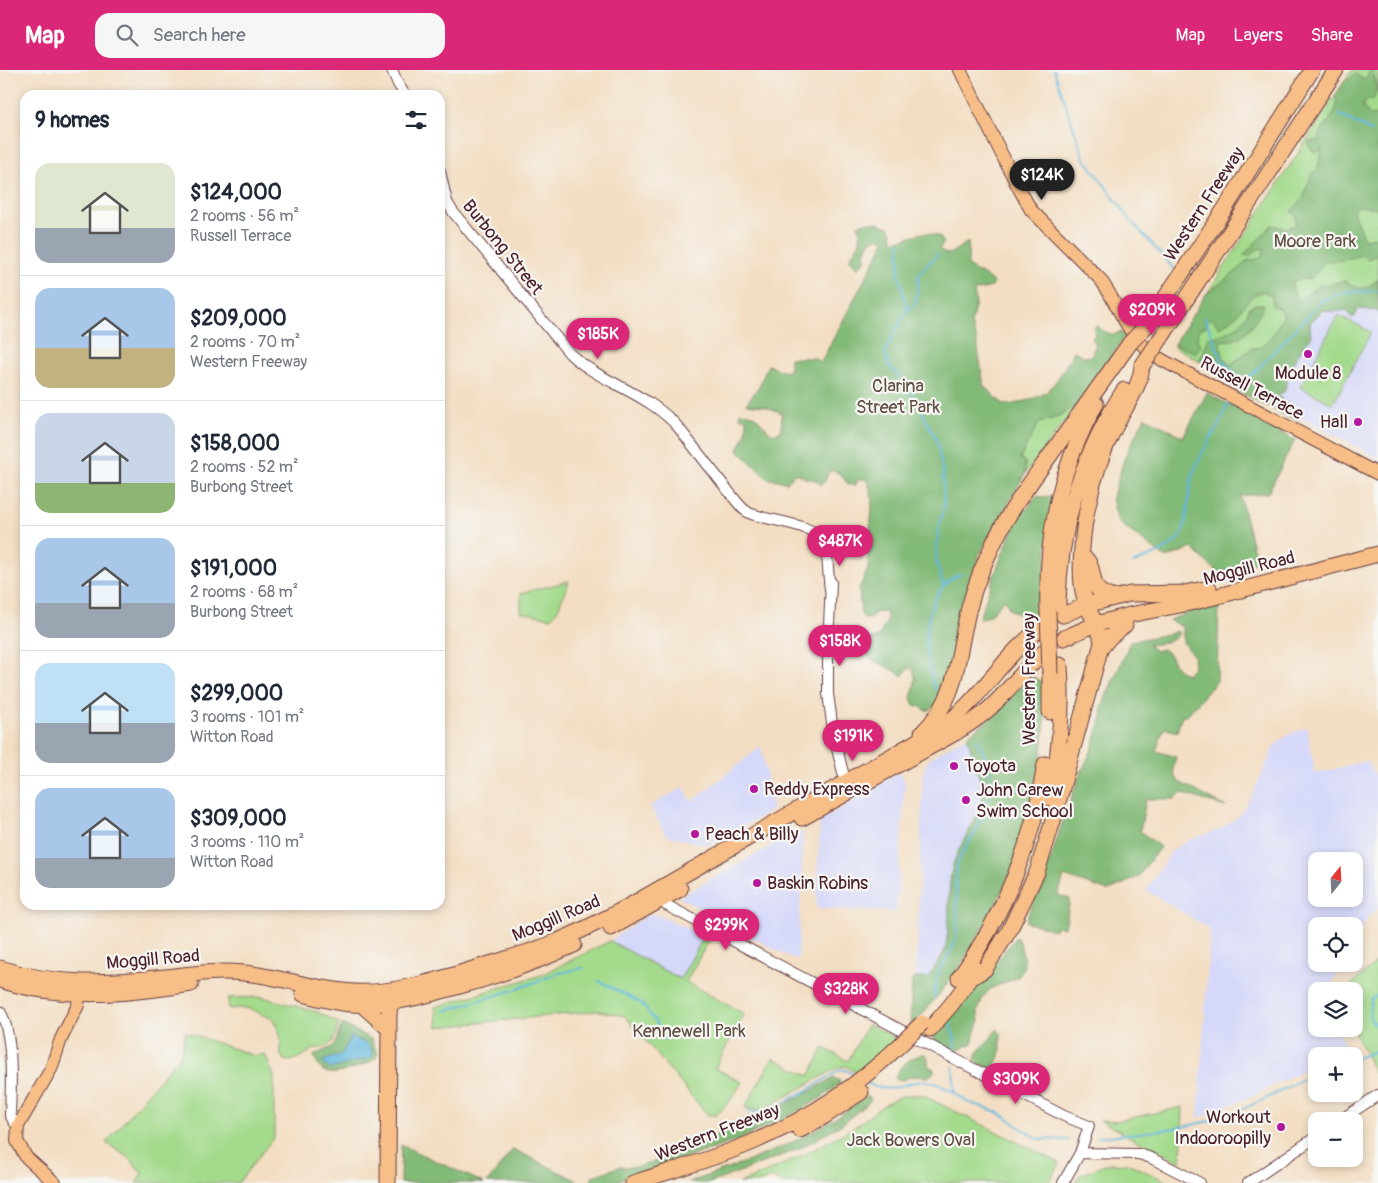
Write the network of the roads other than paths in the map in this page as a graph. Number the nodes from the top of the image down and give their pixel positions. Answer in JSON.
{"nodes":[{"id":1,"x":392,"y":70,"type":"edge"},
{"id":2,"x":960,"y":70,"type":"edge"},
{"id":3,"x":1312,"y":70,"type":"edge"},
{"id":4,"x":1336,"y":70,"type":"edge"},
{"id":5,"x":402,"y":90,"type":"edge"},
{"id":6,"x":445,"y":193,"type":"edge"},
{"id":7,"x":1125,"y":355,"type":"junction"},
{"id":8,"x":1142,"y":366,"type":"junction"},
{"id":9,"x":1378,"y":474,"type":"edge"},
{"id":10,"x":1011,"y":513,"type":"junction"},
{"id":11,"x":1378,"y":545,"type":"edge"},
{"id":12,"x":1378,"y":554,"type":"edge"},
{"id":13,"x":1082,"y":555,"type":"junction"},
{"id":14,"x":1123,"y":596,"type":"junction"},
{"id":15,"x":1086,"y":605,"type":"junction"},
{"id":16,"x":1053,"y":616,"type":"junction"},
{"id":17,"x":1127,"y":620,"type":"junction"},
{"id":18,"x":1096,"y":624,"type":"junction"},
{"id":19,"x":1101,"y":648,"type":"junction"},
{"id":20,"x":1055,"y":669,"type":"junction"},
{"id":21,"x":1004,"y":694,"type":"junction"},
{"id":22,"x":974,"y":699,"type":"junction"},
{"id":23,"x":911,"y":745,"type":"junction"},
{"id":24,"x":846,"y":787,"type":"junction"},
{"id":25,"x":656,"y":897,"type":"junction"},
{"id":26,"x":0,"y":968,"type":"edge"},
{"id":27,"x":971,"y":978,"type":"junction"},
{"id":28,"x":0,"y":980,"type":"edge"},
{"id":29,"x":80,"y":988,"type":"junction"},
{"id":30,"x":391,"y":996,"type":"junction"},
{"id":31,"x":362,"y":1004,"type":"junction"},
{"id":32,"x":0,"y":1012,"type":"edge"},
{"id":33,"x":926,"y":1026,"type":"junction"},
{"id":34,"x":388,"y":1029,"type":"junction"},
{"id":35,"x":857,"y":1088,"type":"junction"},
{"id":36,"x":1378,"y":1095,"type":"edge"},
{"id":37,"x":1352,"y":1112,"type":"edge"},
{"id":38,"x":18,"y":1126,"type":"junction"},
{"id":39,"x":1308,"y":1142,"type":"edge"},
{"id":40,"x":1080,"y":1153,"type":"junction"},
{"id":41,"x":55,"y":1183,"type":"edge"},
{"id":42,"x":388,"y":1183,"type":"edge"},
{"id":43,"x":634,"y":1183,"type":"edge"},
{"id":44,"x":667,"y":1183,"type":"edge"},
{"id":45,"x":1063,"y":1183,"type":"edge"},
{"id":46,"x":1200,"y":1183,"type":"edge"},
{"id":47,"x":1248,"y":1183,"type":"edge"}],
"edges":[{"from":1,"to":5,"type":"street"},
{"from":2,"to":9,"type":"main road","name":"Russell Terrace"},
{"from":3,"to":7,"type":"highway","name":"Western Freeway","bridge":true},
{"from":4,"to":8,"type":"highway","name":"Western Freeway","bridge":true},
{"from":6,"to":24,"type":"street","name":"Burbong Street"},
{"from":7,"to":10,"type":"highway"},
{"from":7,"to":16,"type":"highway","name":"Western Freeway"},
{"from":8,"to":13,"type":"highway"},
{"from":8,"to":16,"type":"highway","name":"Western Freeway"},
{"from":10,"to":22,"type":"highway"},
{"from":10,"to":23,"type":"highway"},
{"from":11,"to":14,"type":"highway","name":"Moggill Road"},
{"from":12,"to":17,"type":"highway","name":"Moggill Road"},
{"from":13,"to":14,"type":"highway"},
{"from":13,"to":15,"type":"highway"},
{"from":14,"to":15,"type":"highway","name":"Moggill Road"},
{"from":15,"to":16,"type":"highway","name":"Moggill Road"},
{"from":15,"to":18,"type":"highway"},
{"from":16,"to":20,"type":"highway","name":"Western Freeway","bridge":true},
{"from":16,"to":22,"type":"highway","name":"Moggill Road"},
{"from":17,"to":18,"type":"highway","name":"Moggill Road"},
{"from":17,"to":19,"type":"highway"},
{"from":18,"to":19,"type":"highway"},
{"from":18,"to":21,"type":"highway","name":"Moggill Road"},
{"from":19,"to":27,"type":"highway"},
{"from":20,"to":27,"type":"highway","name":"Western Freeway"},
{"from":20,"to":33,"type":"highway","name":"Western Freeway"},
{"from":21,"to":22,"type":"highway"},
{"from":21,"to":24,"type":"highway","name":"Moggill Road"},
{"from":22,"to":23,"type":"highway","name":"Moggill Road"},
{"from":23,"to":24,"type":"highway","name":"Moggill Road"},
{"from":24,"to":25,"type":"highway","name":"Moggill Road"},
{"from":25,"to":30,"type":"highway","name":"Moggill Road"},
{"from":25,"to":40,"type":"street"},
{"from":26,"to":29,"type":"highway","name":"Moggill Road"},
{"from":27,"to":33,"type":"highway","name":"Western Freeway"},
{"from":28,"to":29,"type":"highway","name":"Moggill Road"},
{"from":29,"to":30,"type":"highway","name":"Moggill Road"},
{"from":29,"to":31,"type":"highway","name":"Moggill Road"},
{"from":29,"to":38,"type":"main road"},
{"from":30,"to":31,"type":"highway","name":"Moggill Road"},
{"from":30,"to":34,"type":"highway"},
{"from":31,"to":34,"type":"highway"},
{"from":32,"to":38,"type":"street"},
{"from":33,"to":35,"type":"highway","name":"Western Freeway","bridge":true},
{"from":34,"to":42,"type":"highway"},
{"from":35,"to":43,"type":"highway","name":"Western Freeway"},
{"from":35,"to":44,"type":"highway","name":"Western Freeway"},
{"from":36,"to":37,"type":"street"},
{"from":38,"to":41,"type":"main road"},
{"from":39,"to":47,"type":"street"},
{"from":40,"to":45,"type":"street"},
{"from":40,"to":46,"type":"street"}]}
